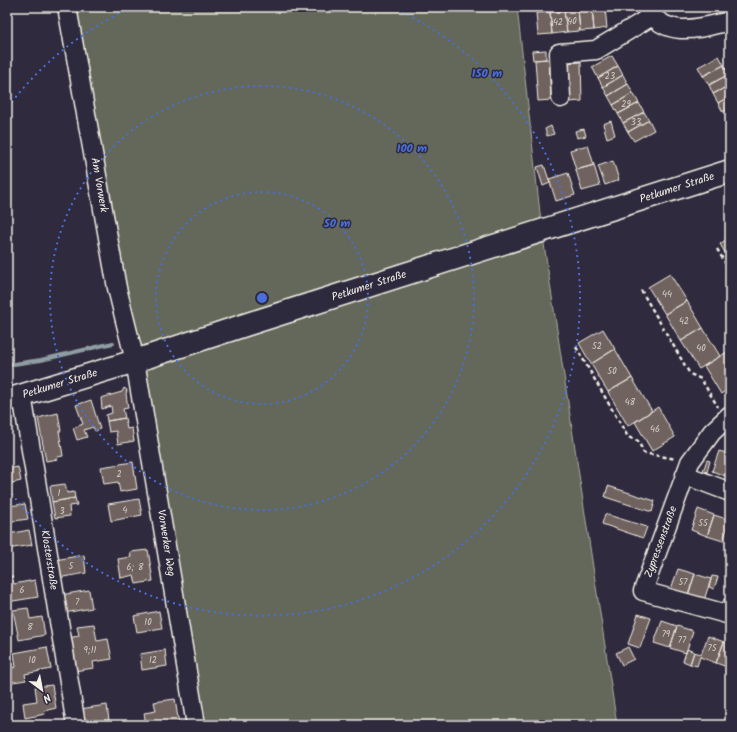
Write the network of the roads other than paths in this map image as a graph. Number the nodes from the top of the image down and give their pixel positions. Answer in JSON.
{"nodes":[{"id":1,"x":67,"y":7,"type":"edge"},
{"id":2,"x":649,"y":12,"type":"edge"},
{"id":3,"x":730,"y":21,"type":"edge"},
{"id":4,"x":561,"y":98,"type":"dead end"},
{"id":5,"x":730,"y":171,"type":"edge"},
{"id":6,"x":135,"y":361,"type":"junction"},
{"id":7,"x":12,"y":396,"type":"edge"},
{"id":8,"x":728,"y":417,"type":"edge"},
{"id":9,"x":687,"y":468,"type":"junction"},
{"id":10,"x":730,"y":492,"type":"edge"},
{"id":11,"x":730,"y":615,"type":"edge"},
{"id":12,"x":76,"y":725,"type":"edge"},
{"id":13,"x":196,"y":725,"type":"edge"}],
"edges":[{"from":1,"to":6,"type":"street","name":"Am Vorwerk"},
{"from":2,"to":3,"type":"street"},
{"from":2,"to":4,"type":"street"},
{"from":5,"to":6,"type":"main road","name":"Petkumer Straße"},
{"from":6,"to":7,"type":"main road","name":"Petkumer Straße"},
{"from":6,"to":13,"type":"street","name":"Vorwerker Weg"},
{"from":7,"to":12,"type":"street","name":"Klosterstraße"},
{"from":8,"to":9,"type":"street","name":"Zypressenstraße"},
{"from":9,"to":10,"type":"street"},
{"from":9,"to":11,"type":"street","name":"Zypressenstraße"}]}
